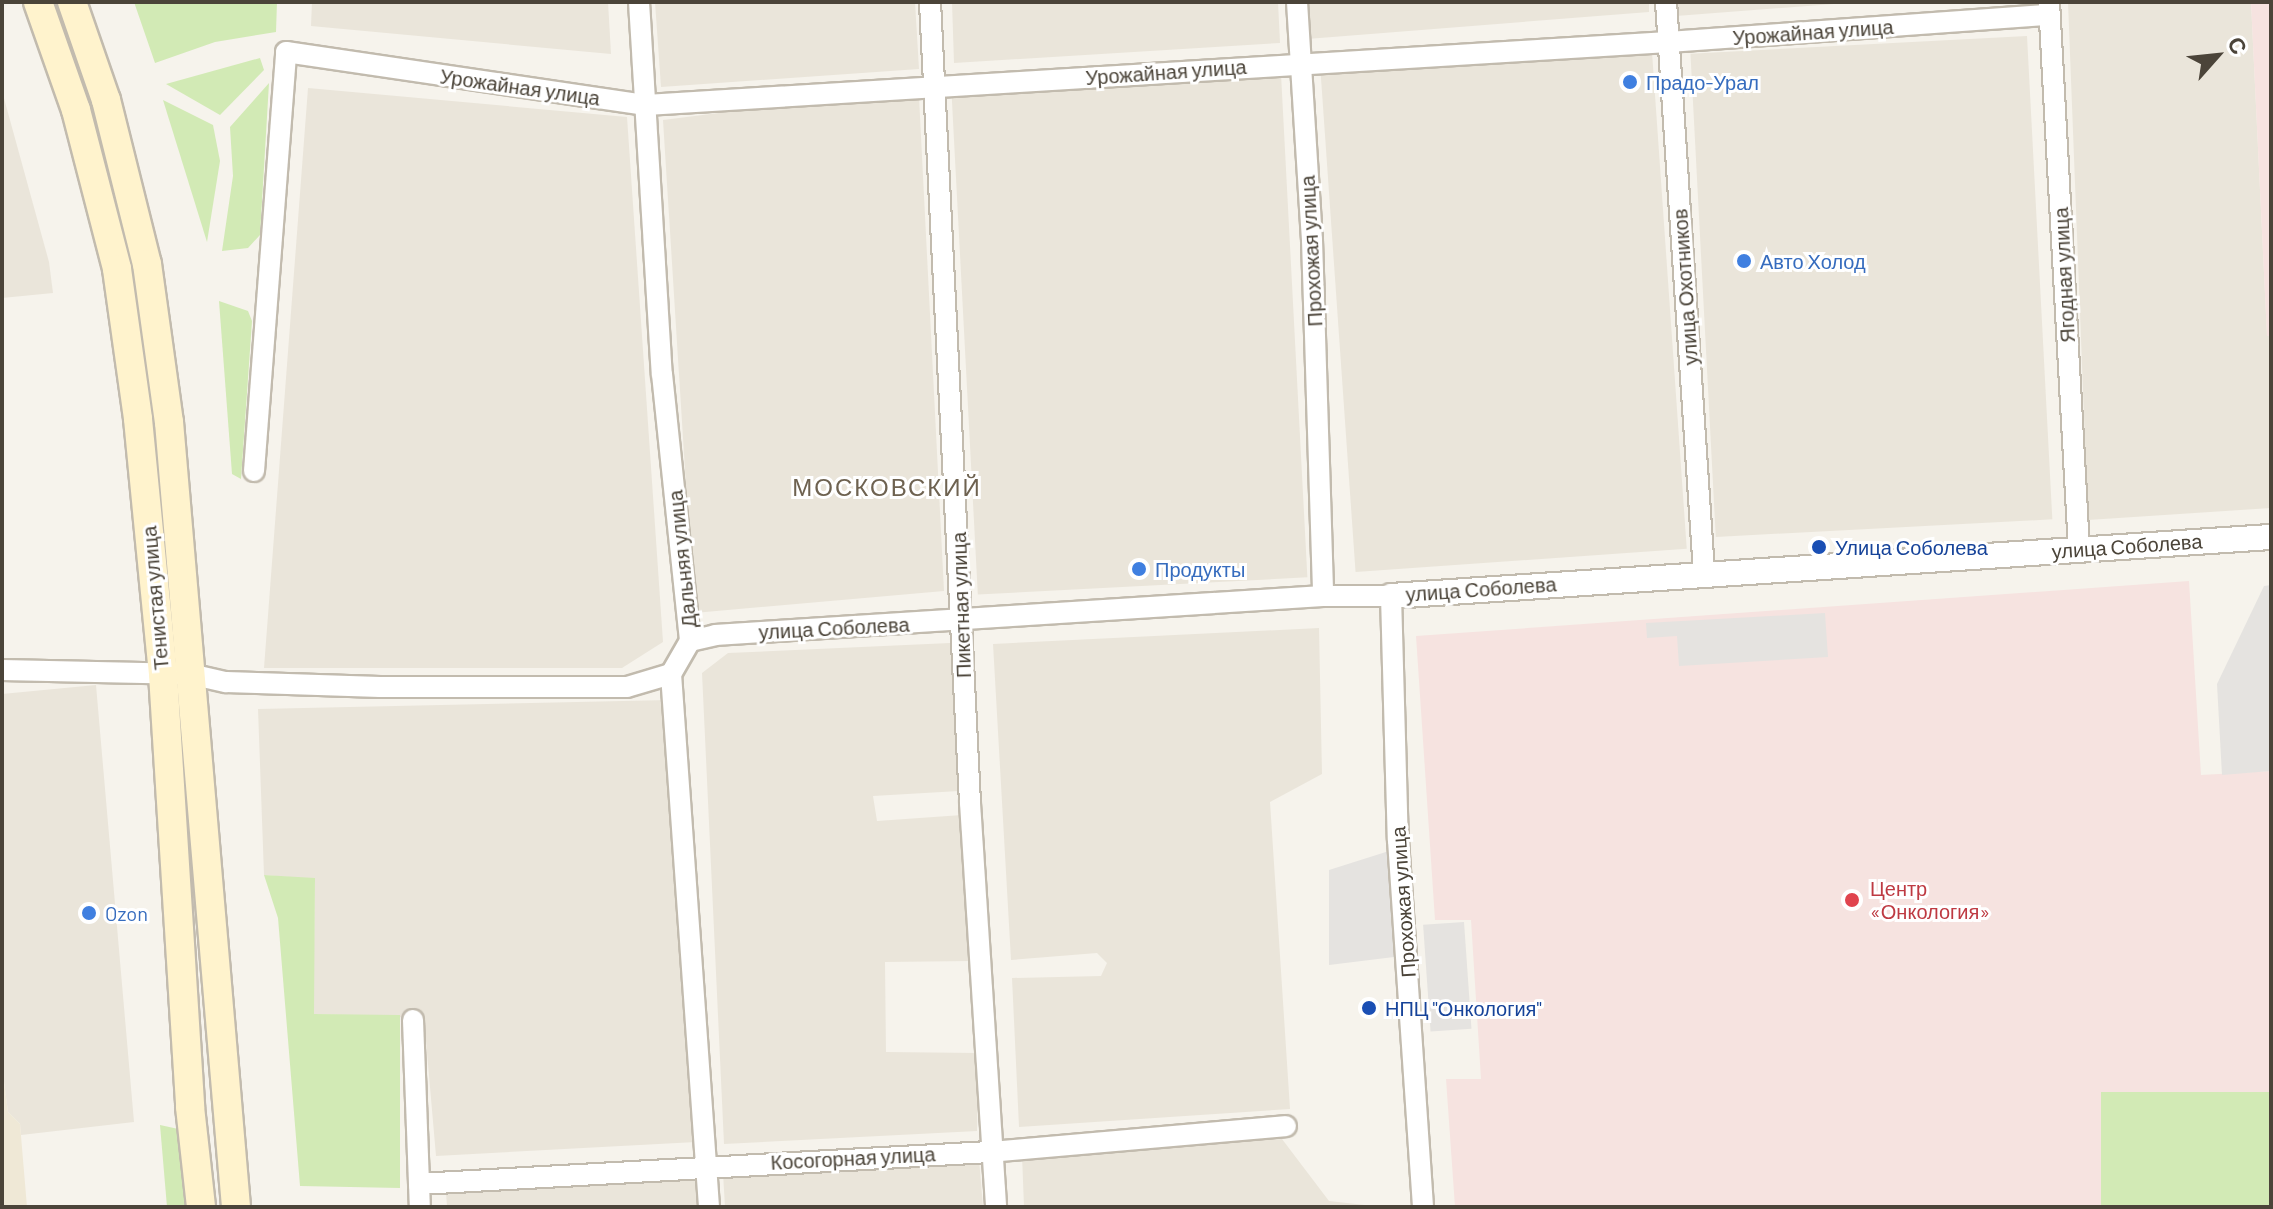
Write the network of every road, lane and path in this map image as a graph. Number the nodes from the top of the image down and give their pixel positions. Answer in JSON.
{"nodes":[{"id":1,"x":38,"y":2,"type":"edge"},
{"id":2,"x":72,"y":2,"type":"edge"},
{"id":3,"x":639,"y":2,"type":"edge"},
{"id":4,"x":930,"y":2,"type":"edge"},
{"id":5,"x":1297,"y":2,"type":"edge"},
{"id":6,"x":1666,"y":2,"type":"edge"},
{"id":7,"x":2049,"y":8,"type":"edge"},
{"id":8,"x":1668,"y":42,"type":"junction"},
{"id":9,"x":1301,"y":63,"type":"junction"},
{"id":10,"x":936,"y":87,"type":"junction"},
{"id":11,"x":646,"y":105,"type":"junction"},
{"id":12,"x":254,"y":471,"type":"dead end"},
{"id":13,"x":2271,"y":537,"type":"edge"},
{"id":14,"x":2079,"y":548,"type":"junction"},
{"id":15,"x":1704,"y":573,"type":"junction"},
{"id":16,"x":1323,"y":596,"type":"junction"},
{"id":17,"x":1391,"y":596,"type":"junction"},
{"id":18,"x":961,"y":620,"type":"junction"},
{"id":19,"x":690,"y":641,"type":"junction"},
{"id":20,"x":2,"y":670,"type":"edge"},
{"id":21,"x":177,"y":674,"type":"junction"},
{"id":22,"x":671,"y":674,"type":"junction"},
{"id":23,"x":413,"y":1020,"type":"dead end"},
{"id":24,"x":1286,"y":1126,"type":"dead end"},
{"id":25,"x":990,"y":1152,"type":"junction"},
{"id":26,"x":707,"y":1165,"type":"junction"},
{"id":27,"x":419,"y":1184,"type":"junction"},
{"id":28,"x":201,"y":1207,"type":"edge"},
{"id":29,"x":236,"y":1207,"type":"edge"},
{"id":30,"x":420,"y":1207,"type":"edge"},
{"id":31,"x":709,"y":1207,"type":"edge"},
{"id":32,"x":996,"y":1207,"type":"edge"},
{"id":33,"x":1423,"y":1207,"type":"edge"}],
"edges":[{"from":1,"to":21,"type":"main road","name":"Тенистая улица"},
{"from":2,"to":21,"type":"main road","name":"Тенистая улица"},
{"from":3,"to":11,"type":"street","name":"Дальняя улица"},
{"from":4,"to":10,"type":"street","name":"Пикетная улица"},
{"from":5,"to":9,"type":"street","name":"Прохожая улица"},
{"from":6,"to":8,"type":"street","name":"улица Охотников"},
{"from":7,"to":8,"type":"street","name":"Урожайная улица"},
{"from":7,"to":14,"type":"street","name":"Ягодная улица"},
{"from":8,"to":9,"type":"street","name":"Урожайная улица"},
{"from":8,"to":15,"type":"street","name":"улица Охотников"},
{"from":9,"to":10,"type":"street","name":"Урожайная улица"},
{"from":9,"to":16,"type":"street","name":"Прохожая улица"},
{"from":10,"to":11,"type":"street","name":"Урожайная улица"},
{"from":10,"to":18,"type":"street","name":"Пикетная улица"},
{"from":11,"to":12,"type":"street","name":"Урожайная улица"},
{"from":11,"to":19,"type":"street","name":"Дальняя улица"},
{"from":13,"to":14,"type":"street","name":"улица Соболева"},
{"from":14,"to":15,"type":"street","name":"улица Соболева"},
{"from":15,"to":17,"type":"street","name":"улица Соболева"},
{"from":16,"to":17,"type":"street","name":"улица Соболева"},
{"from":16,"to":18,"type":"street","name":"улица Соболева"},
{"from":17,"to":33,"type":"street","name":"Прохожая улица"},
{"from":18,"to":19,"type":"street","name":"улица Соболева"},
{"from":18,"to":25,"type":"street","name":"Пикетная улица"},
{"from":19,"to":22,"type":"street","name":"Дальняя улица"},
{"from":20,"to":21,"type":"street"},
{"from":21,"to":22,"type":"street"},
{"from":21,"to":28,"type":"main road","name":"Тенистая улица"},
{"from":21,"to":29,"type":"main road","name":"Тенистая улица"},
{"from":22,"to":26,"type":"street"},
{"from":23,"to":27,"type":"street"},
{"from":24,"to":25,"type":"street","name":"Косогорная улица"},
{"from":25,"to":26,"type":"street","name":"Косогорная улица"},
{"from":25,"to":32,"type":"street","name":"Пикетная улица"},
{"from":26,"to":27,"type":"street","name":"Косогорная улица"},
{"from":26,"to":31,"type":"street"},
{"from":27,"to":30,"type":"street"}]}
